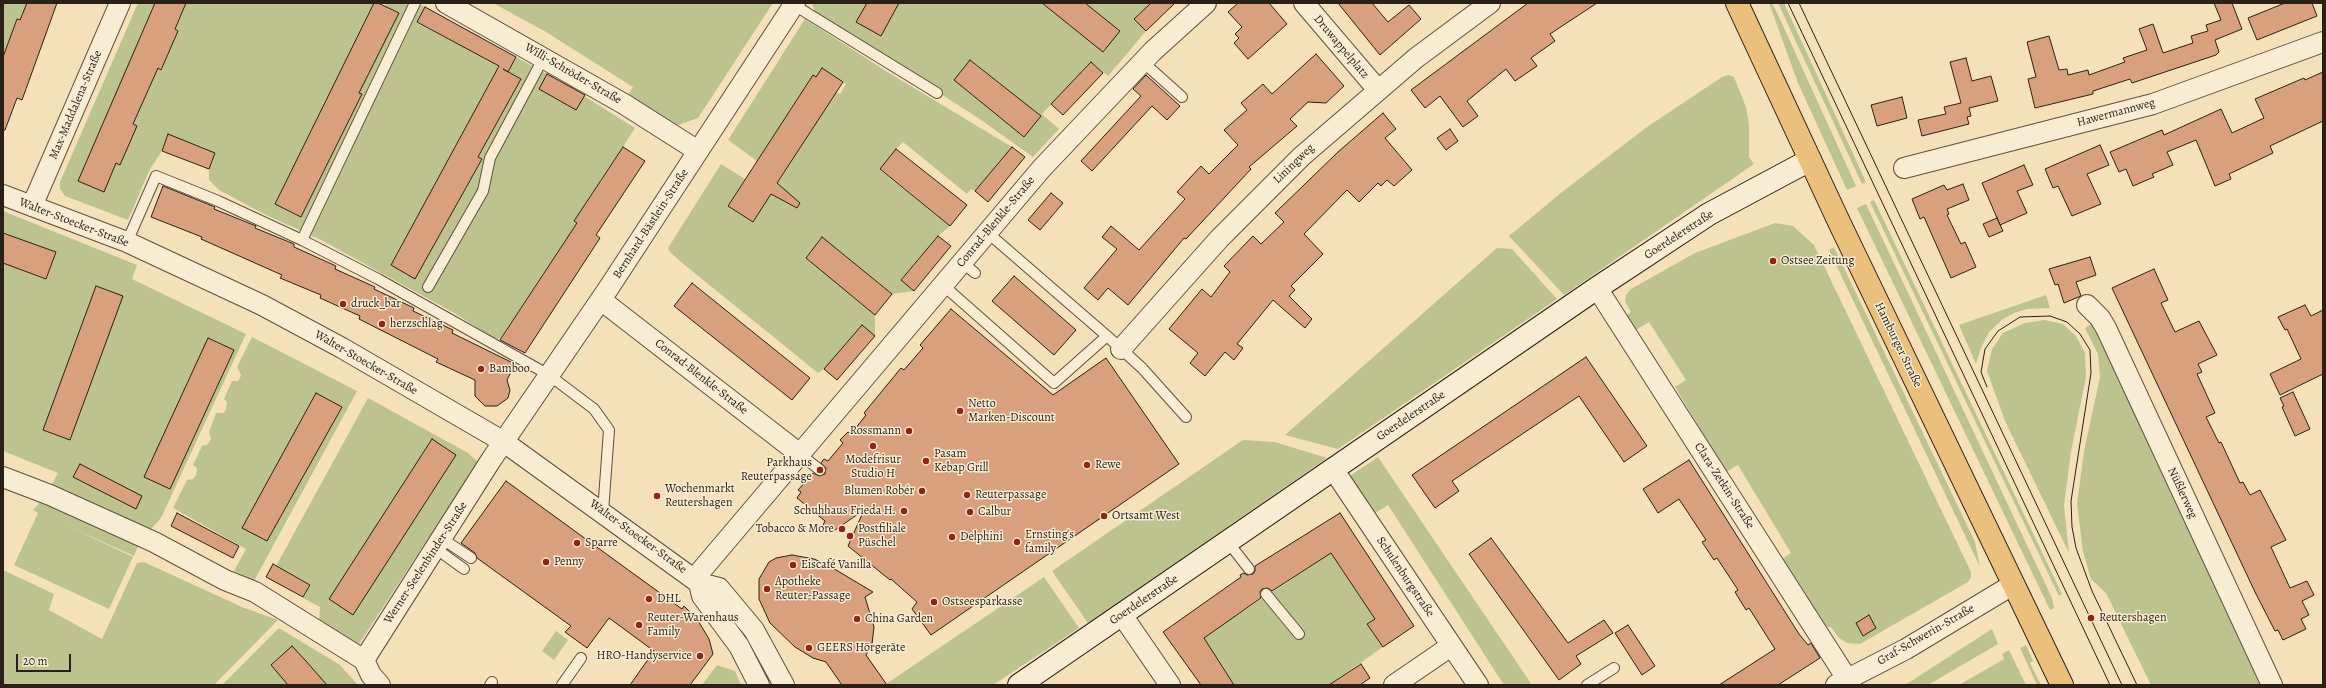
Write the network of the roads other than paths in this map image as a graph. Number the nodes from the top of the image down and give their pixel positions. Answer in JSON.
{"nodes":[{"id":1,"x":120,"y":3,"type":"edge"},
{"id":2,"x":415,"y":3,"type":"edge"},
{"id":3,"x":446,"y":3,"type":"edge"},
{"id":4,"x":1206,"y":3,"type":"edge"},
{"id":5,"x":1304,"y":3,"type":"edge"},
{"id":6,"x":1490,"y":3,"type":"edge"},
{"id":7,"x":1737,"y":3,"type":"edge"},
{"id":8,"x":793,"y":4,"type":"edge"},
{"id":9,"x":2323,"y":42,"type":"edge"},
{"id":10,"x":544,"y":57,"type":"junction"},
{"id":11,"x":1143,"y":62,"type":"junction"},
{"id":12,"x":1378,"y":90,"type":"junction"},
{"id":13,"x":937,"y":93,"type":"dead end"},
{"id":14,"x":1182,"y":97,"type":"dead end"},
{"id":15,"x":698,"y":151,"type":"junction"},
{"id":16,"x":1810,"y":160,"type":"junction"},
{"id":17,"x":1904,"y":168,"type":"dead end"},
{"id":18,"x":3,"y":195,"type":"edge"},
{"id":19,"x":32,"y":206,"type":"junction"},
{"id":20,"x":988,"y":232,"type":"junction"},
{"id":21,"x":302,"y":240,"type":"junction"},
{"id":22,"x":126,"y":242,"type":"junction"},
{"id":23,"x":944,"y":286,"type":"junction"},
{"id":24,"x":428,"y":287,"type":"dead end"},
{"id":25,"x":1602,"y":296,"type":"junction"},
{"id":26,"x":601,"y":300,"type":"junction"},
{"id":27,"x":2087,"y":305,"type":"dead end"},
{"id":28,"x":1114,"y":343,"type":"junction"},
{"id":29,"x":549,"y":375,"type":"junction"},
{"id":30,"x":1186,"y":417,"type":"dead end"},
{"id":31,"x":504,"y":442,"type":"junction"},
{"id":32,"x":801,"y":455,"type":"junction"},
{"id":33,"x":1333,"y":469,"type":"junction"},
{"id":34,"x":820,"y":470,"type":"dead end"},
{"id":35,"x":3,"y":477,"type":"edge"},
{"id":36,"x":603,"y":512,"type":"junction"},
{"id":37,"x":1228,"y":542,"type":"junction"},
{"id":38,"x":438,"y":543,"type":"junction"},
{"id":39,"x":471,"y":558,"type":"dead end"},
{"id":40,"x":464,"y":569,"type":"dead end"},
{"id":41,"x":1249,"y":569,"type":"dead end"},
{"id":42,"x":697,"y":581,"type":"junction"},
{"id":43,"x":2014,"y":584,"type":"junction"},
{"id":44,"x":1266,"y":594,"type":"dead end"},
{"id":45,"x":1122,"y":615,"type":"junction"},
{"id":46,"x":1299,"y":634,"type":"dead end"},
{"id":47,"x":1452,"y":646,"type":"junction"},
{"id":48,"x":581,"y":658,"type":"dead end"},
{"id":49,"x":364,"y":660,"type":"junction"},
{"id":50,"x":1614,"y":668,"type":"dead end"},
{"id":51,"x":1845,"y":683,"type":"edge"},
{"id":52,"x":380,"y":685,"type":"edge"},
{"id":53,"x":562,"y":685,"type":"edge"},
{"id":54,"x":759,"y":685,"type":"edge"},
{"id":55,"x":784,"y":685,"type":"edge"},
{"id":56,"x":1018,"y":685,"type":"edge"},
{"id":57,"x":1170,"y":685,"type":"edge"},
{"id":58,"x":1394,"y":685,"type":"edge"},
{"id":59,"x":1478,"y":685,"type":"edge"},
{"id":60,"x":1587,"y":685,"type":"edge"},
{"id":61,"x":2062,"y":685,"type":"edge"},
{"id":62,"x":2272,"y":685,"type":"edge"}],
"edges":[{"from":1,"to":19,"type":"street","name":"Max-Maddalena-Straße"},
{"from":2,"to":21,"type":"lane"},
{"from":3,"to":10,"type":"street","name":"Willi-Schröder-Straße"},
{"from":4,"to":11,"type":"street","name":"Conrad-Blenkle-Straße"},
{"from":5,"to":12,"type":"street","name":"Druwappelplatz"},
{"from":6,"to":12,"type":"street","name":"Liningweg"},
{"from":7,"to":16,"type":"main road","name":"Hamburger Straße"},
{"from":8,"to":13,"type":"lane"},
{"from":8,"to":15,"type":"street","name":"Bernhard-Bästlein-Straße"},
{"from":9,"to":17,"type":"street","name":"Hawermannweg"},
{"from":10,"to":15,"type":"street","name":"Willi-Schröder-Straße"},
{"from":10,"to":24,"type":"lane"},
{"from":11,"to":14,"type":"lane"},
{"from":11,"to":20,"type":"street","name":"Conrad-Blenkle-Straße"},
{"from":12,"to":28,"type":"street","name":"Liningweg"},
{"from":15,"to":26,"type":"street","name":"Bernhard-Bästlein-Straße"},
{"from":16,"to":25,"type":"street","name":"Goerdelerstraße"},
{"from":16,"to":43,"type":"main road","name":"Hamburger Straße"},
{"from":18,"to":19,"type":"street","name":"Walter-Stoecker-Straße"},
{"from":19,"to":22,"type":"street","name":"Walter-Stoecker-Straße"},
{"from":20,"to":23,"type":"street","name":"Conrad-Blenkle-Straße"},
{"from":20,"to":28,"type":"lane"},
{"from":21,"to":22,"type":"lane"},
{"from":21,"to":29,"type":"lane"},
{"from":22,"to":31,"type":"street","name":"Walter-Stoecker-Straße"},
{"from":23,"to":28,"type":"lane"},
{"from":23,"to":32,"type":"street","name":"Conrad-Blenkle-Straße"},
{"from":25,"to":33,"type":"street","name":"Goerdelerstraße"},
{"from":25,"to":51,"type":"street","name":"Clara-Zetkin-Straße"},
{"from":26,"to":29,"type":"street","name":"Bernhard-Bästlein-Straße"},
{"from":26,"to":32,"type":"street","name":"Conrad-Blenkle-Straße"},
{"from":27,"to":62,"type":"street","name":"Nüßlerweg"},
{"from":28,"to":30,"type":"lane"},
{"from":29,"to":31,"type":"street","name":"Bernhard-Bästlein-Straße"},
{"from":29,"to":36,"type":"lane"},
{"from":31,"to":36,"type":"street","name":"Walter-Stoecker-Straße"},
{"from":31,"to":38,"type":"street","name":"Werner-Seelenbinder-Straße"},
{"from":32,"to":34,"type":"lane"},
{"from":32,"to":42,"type":"street","name":"Conrad-Blenkle-Straße"},
{"from":33,"to":37,"type":"street","name":"Goerdelerstraße"},
{"from":33,"to":47,"type":"street","name":"Schulenburgstraße"},
{"from":35,"to":49,"type":"street"},
{"from":36,"to":42,"type":"street","name":"Walter-Stoecker-Straße"},
{"from":37,"to":41,"type":"lane"},
{"from":37,"to":45,"type":"street","name":"Goerdelerstraße"},
{"from":38,"to":39,"type":"lane"},
{"from":38,"to":40,"type":"lane"},
{"from":38,"to":49,"type":"street","name":"Werner-Seelenbinder-Straße"},
{"from":42,"to":54,"type":"street"},
{"from":42,"to":55,"type":"street","name":"Walter-Stoecker-Straße"},
{"from":43,"to":51,"type":"street","name":"Graf-Schwerin-Straße"},
{"from":43,"to":61,"type":"main road","name":"Hamburger Straße"},
{"from":44,"to":46,"type":"lane"},
{"from":45,"to":56,"type":"street","name":"Goerdelerstraße"},
{"from":45,"to":57,"type":"street"},
{"from":47,"to":58,"type":"street"},
{"from":47,"to":59,"type":"street","name":"Schulenburgstraße"},
{"from":48,"to":53,"type":"lane"},
{"from":49,"to":52,"type":"street"},
{"from":50,"to":60,"type":"lane"}]}
